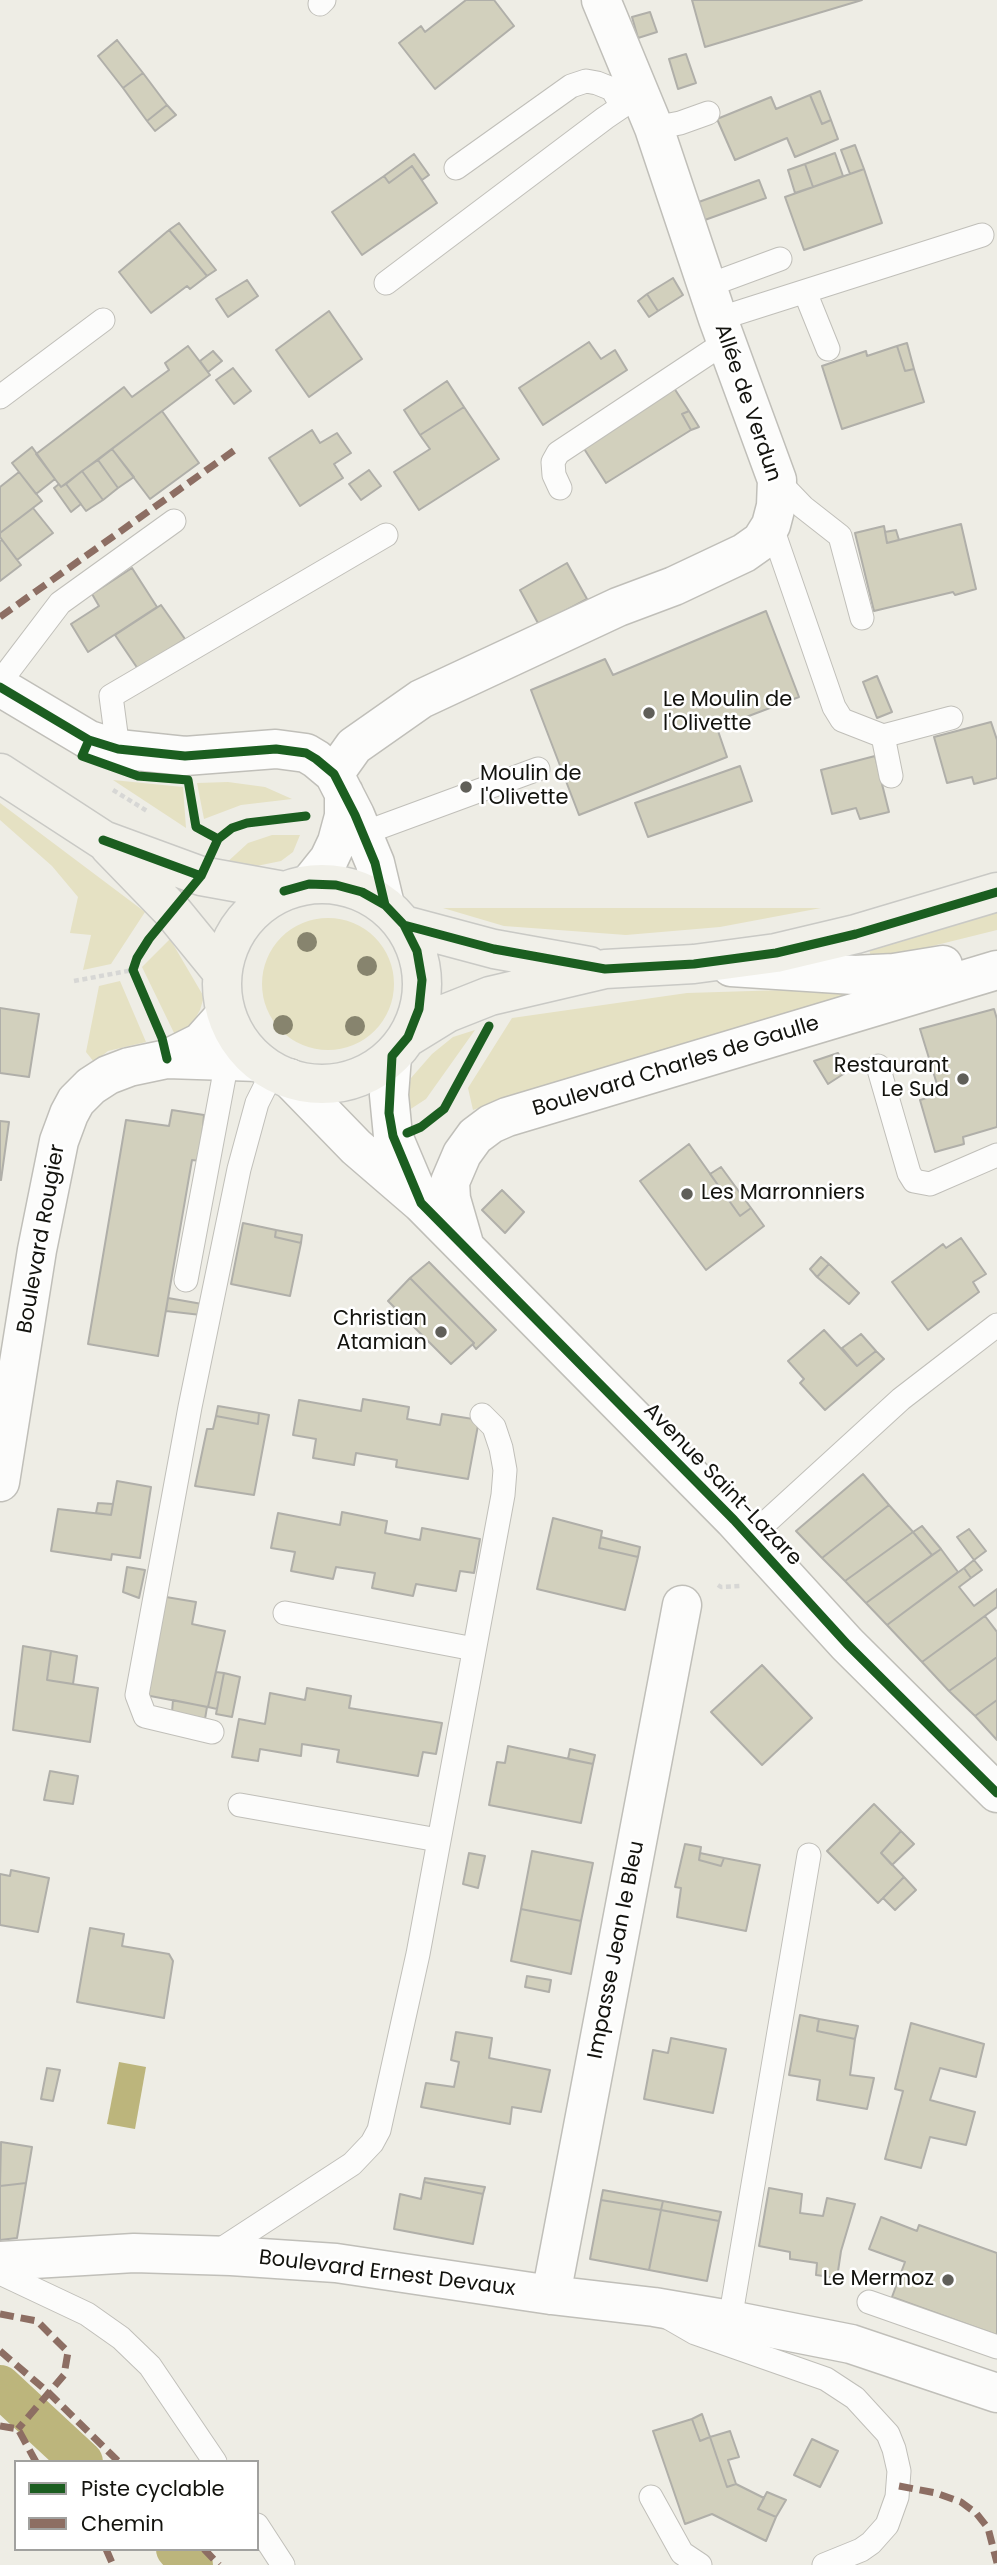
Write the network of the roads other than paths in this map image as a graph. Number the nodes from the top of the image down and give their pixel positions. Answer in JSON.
{"nodes":[{"id":1,"x":601,"y":0,"type":"edge"},
{"id":2,"x":638,"y":110,"type":"junction"},
{"id":3,"x":708,"y":113,"type":"dead end"},
{"id":4,"x":456,"y":167,"type":"dead end"},
{"id":5,"x":982,"y":235,"type":"dead end"},
{"id":6,"x":780,"y":259,"type":"dead end"},
{"id":7,"x":386,"y":284,"type":"dead end"},
{"id":8,"x":805,"y":292,"type":"junction"},
{"id":9,"x":717,"y":316,"type":"junction"},
{"id":10,"x":103,"y":320,"type":"dead end"},
{"id":11,"x":828,"y":349,"type":"dead end"},
{"id":12,"x":0,"y":397,"type":"edge"},
{"id":13,"x":777,"y":480,"type":"junction"},
{"id":14,"x":560,"y":488,"type":"dead end"},
{"id":15,"x":174,"y":521,"type":"dead end"},
{"id":16,"x":771,"y":525,"type":"junction"},
{"id":17,"x":386,"y":534,"type":"dead end"},
{"id":18,"x":862,"y":618,"type":"dead end"},
{"id":19,"x":0,"y":682,"type":"edge"},
{"id":20,"x":0,"y":687,"type":"edge"},
{"id":21,"x":951,"y":718,"type":"dead end"},
{"id":22,"x":883,"y":736,"type":"junction"},
{"id":23,"x":118,"y":749,"type":"junction"},
{"id":24,"x":537,"y":769,"type":"dead end"},
{"id":25,"x":0,"y":773,"type":"edge"},
{"id":26,"x":891,"y":776,"type":"dead end"},
{"id":27,"x":339,"y":784,"type":"junction"},
{"id":28,"x":364,"y":833,"type":"junction"},
{"id":29,"x":103,"y":840,"type":"junction"},
{"id":30,"x":296,"y":888,"type":"junction"},
{"id":31,"x":997,"y":892,"type":"edge"},
{"id":32,"x":394,"y":915,"type":"junction"},
{"id":33,"x":997,"y":956,"type":"edge"},
{"id":34,"x":694,"y":964,"type":"junction"},
{"id":35,"x":605,"y":969,"type":"junction"},
{"id":36,"x":997,"y":970,"type":"edge"},
{"id":37,"x":222,"y":972,"type":"junction"},
{"id":38,"x":226,"y":1014,"type":"junction"},
{"id":39,"x":400,"y":1046,"type":"junction"},
{"id":40,"x":167,"y":1059,"type":"junction"},
{"id":41,"x":878,"y":1066,"type":"dead end"},
{"id":42,"x":262,"y":1068,"type":"junction"},
{"id":43,"x":997,"y":1155,"type":"edge"},
{"id":44,"x":421,"y":1203,"type":"junction"},
{"id":45,"x":466,"y":1249,"type":"junction"},
{"id":46,"x":186,"y":1280,"type":"dead end"},
{"id":47,"x":997,"y":1325,"type":"edge"},
{"id":48,"x":9,"y":1376,"type":"edge"},
{"id":49,"x":482,"y":1415,"type":"dead end"},
{"id":50,"x":0,"y":1482,"type":"edge"},
{"id":51,"x":751,"y":1537,"type":"junction"},
{"id":52,"x":682,"y":1605,"type":"dead end"},
{"id":53,"x":285,"y":1613,"type":"dead end"},
{"id":54,"x":474,"y":1649,"type":"junction"},
{"id":55,"x":212,"y":1732,"type":"dead end"},
{"id":56,"x":997,"y":1793,"type":"edge"},
{"id":57,"x":240,"y":1805,"type":"dead end"},
{"id":58,"x":438,"y":1840,"type":"junction"},
{"id":59,"x":809,"y":1855,"type":"dead end"},
{"id":60,"x":211,"y":2255,"type":"junction"},
{"id":61,"x":0,"y":2261,"type":"edge"},
{"id":62,"x":0,"y":2273,"type":"edge"},
{"id":63,"x":551,"y":2295,"type":"junction"},
{"id":64,"x":869,"y":2302,"type":"dead end"},
{"id":65,"x":653,"y":2307,"type":"junction"},
{"id":66,"x":730,"y":2320,"type":"junction"},
{"id":67,"x":997,"y":2347,"type":"edge"},
{"id":68,"x":997,"y":2392,"type":"edge"},
{"id":69,"x":214,"y":2460,"type":"edge"},
{"id":70,"x":651,"y":2497,"type":"dead end"},
{"id":71,"x":259,"y":2528,"type":"edge"},
{"id":72,"x":283,"y":2565,"type":"edge"},
{"id":73,"x":700,"y":2565,"type":"edge"},
{"id":74,"x":824,"y":2565,"type":"edge"}],
"edges":[{"from":1,"to":2,"type":"street","name":"Allée de Verdun"},
{"from":2,"to":3,"type":"lane"},
{"from":2,"to":4,"type":"lane"},
{"from":2,"to":7,"type":"lane"},
{"from":2,"to":9,"type":"street","name":"Allée de Verdun"},
{"from":5,"to":8,"type":"lane"},
{"from":6,"to":9,"type":"lane"},
{"from":8,"to":9,"type":"lane"},
{"from":8,"to":11,"type":"lane"},
{"from":9,"to":13,"type":"street","name":"Allée de Verdun"},
{"from":9,"to":14,"type":"lane"},
{"from":10,"to":12,"type":"lane"},
{"from":13,"to":16,"type":"street","name":"Allée de Verdun"},
{"from":13,"to":18,"type":"lane"},
{"from":15,"to":19,"type":"lane"},
{"from":16,"to":22,"type":"lane"},
{"from":16,"to":27,"type":"street"},
{"from":17,"to":23,"type":"lane"},
{"from":20,"to":23,"type":"street"},
{"from":21,"to":22,"type":"lane"},
{"from":22,"to":26,"type":"lane"},
{"from":23,"to":27,"type":"street"},
{"from":24,"to":28,"type":"lane"},
{"from":25,"to":29,"type":"main road"},
{"from":27,"to":28,"type":"street"},
{"from":27,"to":30,"type":"street"},
{"from":28,"to":32,"type":"street"},
{"from":29,"to":30,"type":"main road"},
{"from":29,"to":37,"type":"main road"},
{"from":30,"to":32,"type":"main road"},
{"from":30,"to":37,"type":"main road"},
{"from":31,"to":34,"type":"main road"},
{"from":32,"to":35,"type":"main road"},
{"from":32,"to":39,"type":"main road"},
{"from":33,"to":34,"type":"street"},
{"from":34,"to":35,"type":"main road"},
{"from":35,"to":39,"type":"main road"},
{"from":36,"to":45,"type":"street","name":"Boulevard Charles de Gaulle"},
{"from":37,"to":38,"type":"main road"},
{"from":38,"to":40,"type":"street","name":"Boulevard Rougier"},
{"from":38,"to":42,"type":"main road"},
{"from":39,"to":42,"type":"main road"},
{"from":39,"to":44,"type":"street"},
{"from":40,"to":42,"type":"street","name":"Boulevard Rougier"},
{"from":40,"to":48,"type":"street","name":"Boulevard Rougier"},
{"from":41,"to":43,"type":"lane"},
{"from":42,"to":44,"type":"street","name":"Avenue Saint-Lazare"},
{"from":42,"to":46,"type":"lane"},
{"from":42,"to":55,"type":"lane"},
{"from":44,"to":45,"type":"street","name":"Avenue Saint-Lazare"},
{"from":45,"to":51,"type":"street","name":"Avenue Saint-Lazare"},
{"from":47,"to":51,"type":"lane"},
{"from":48,"to":50,"type":"street","name":"Boulevard Rougier"},
{"from":49,"to":54,"type":"lane"},
{"from":51,"to":56,"type":"street","name":"Avenue Saint-Lazare"},
{"from":52,"to":63,"type":"street","name":"Impasse Jean le Bleu"},
{"from":53,"to":54,"type":"lane"},
{"from":54,"to":58,"type":"lane"},
{"from":57,"to":58,"type":"lane"},
{"from":58,"to":60,"type":"lane"},
{"from":59,"to":66,"type":"lane"},
{"from":60,"to":61,"type":"street","name":"Boulevard Ernest Devaux"},
{"from":60,"to":63,"type":"street","name":"Boulevard Ernest Devaux"},
{"from":62,"to":69,"type":"lane"},
{"from":63,"to":65,"type":"street","name":"Boulevard Ernest Devaux"},
{"from":64,"to":67,"type":"lane"},
{"from":65,"to":66,"type":"street","name":"Boulevard Ernest Devaux"},
{"from":65,"to":74,"type":"lane"},
{"from":66,"to":68,"type":"street","name":"Boulevard Ernest Devaux"},
{"from":70,"to":73,"type":"lane"},
{"from":71,"to":72,"type":"lane"}]}
